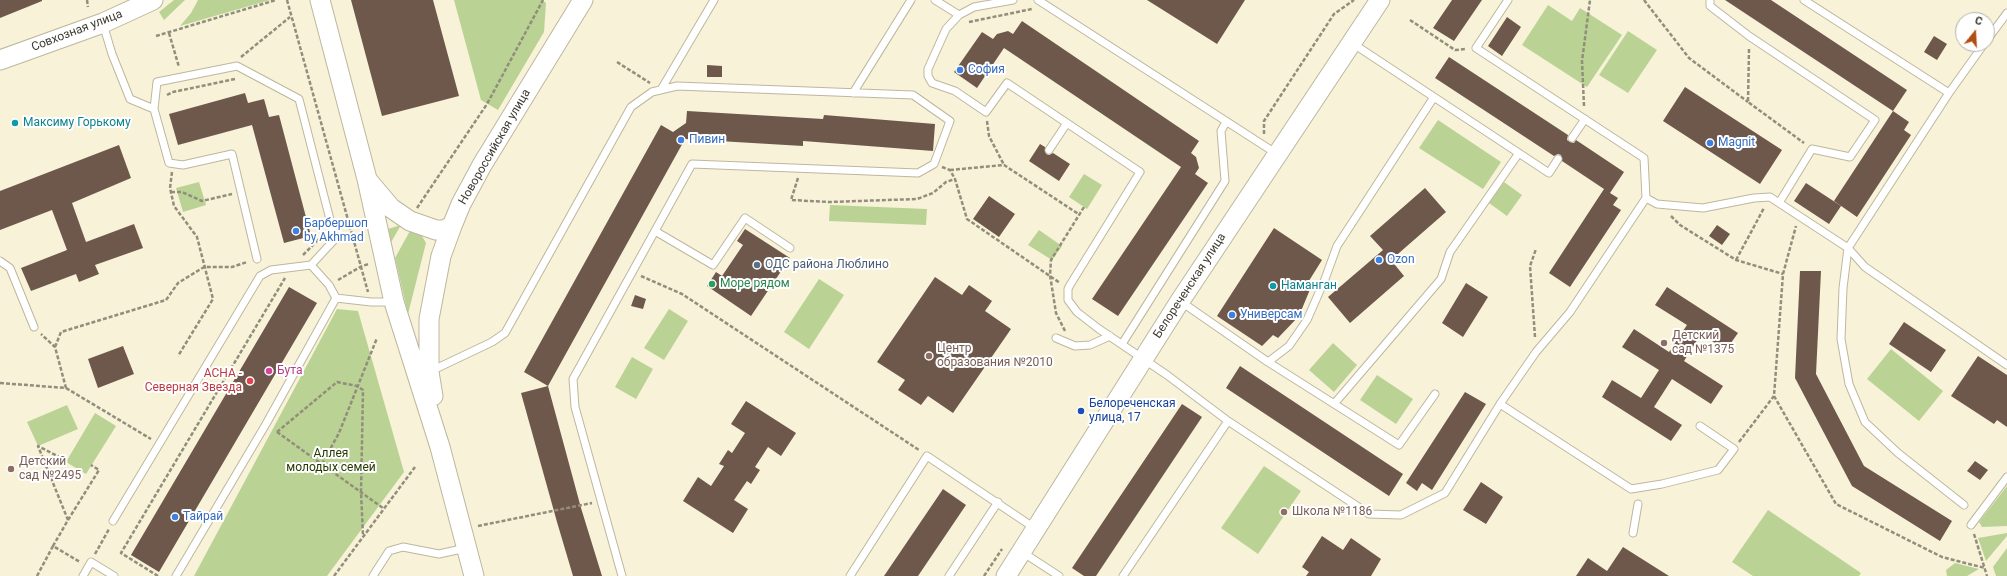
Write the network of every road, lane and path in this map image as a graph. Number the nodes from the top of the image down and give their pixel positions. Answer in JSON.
{"nodes":[{"id":1,"x":87,"y":0,"type":"edge"},
{"id":2,"x":153,"y":0,"type":"edge"},
{"id":3,"x":276,"y":0,"type":"edge"},
{"id":4,"x":287,"y":0,"type":"edge"},
{"id":5,"x":320,"y":0,"type":"edge"},
{"id":6,"x":543,"y":0,"type":"edge"},
{"id":7,"x":584,"y":0,"type":"edge"},
{"id":8,"x":714,"y":0,"type":"edge"},
{"id":9,"x":911,"y":0,"type":"edge"},
{"id":10,"x":935,"y":0,"type":"edge"},
{"id":11,"x":1013,"y":0,"type":"edge"},
{"id":12,"x":1038,"y":0,"type":"edge"},
{"id":13,"x":1380,"y":0,"type":"edge"},
{"id":14,"x":1508,"y":0,"type":"edge"},
{"id":15,"x":1590,"y":0,"type":"edge"},
{"id":16,"x":1644,"y":0,"type":"edge"},
{"id":17,"x":1710,"y":0,"type":"edge"},
{"id":18,"x":1804,"y":0,"type":"edge"},
{"id":19,"x":88,"y":7,"type":"dead end"},
{"id":20,"x":1034,"y":9,"type":"dead end"},
{"id":21,"x":2007,"y":13,"type":"edge"},
{"id":22,"x":959,"y":15,"type":"junction"},
{"id":23,"x":290,"y":17,"type":"junction"},
{"id":24,"x":1410,"y":20,"type":"dead end"},
{"id":25,"x":102,"y":23,"type":"junction"},
{"id":26,"x":946,"y":29,"type":"junction"},
{"id":27,"x":1995,"y":29,"type":"edge"},
{"id":28,"x":169,"y":33,"type":"junction"},
{"id":29,"x":156,"y":36,"type":"dead end"},
{"id":30,"x":1750,"y":36,"type":"junction"},
{"id":31,"x":1352,"y":43,"type":"junction"},
{"id":32,"x":1476,"y":48,"type":"junction"},
{"id":33,"x":1978,"y":52,"type":"edge"},
{"id":34,"x":0,"y":60,"type":"edge"},
{"id":35,"x":617,"y":62,"type":"dead end"},
{"id":36,"x":237,"y":66,"type":"junction"},
{"id":37,"x":181,"y":77,"type":"junction"},
{"id":38,"x":662,"y":88,"type":"junction"},
{"id":39,"x":185,"y":89,"type":"junction"},
{"id":40,"x":652,"y":92,"type":"junction"},
{"id":41,"x":853,"y":93,"type":"junction"},
{"id":42,"x":1949,"y":93,"type":"junction"},
{"id":43,"x":165,"y":97,"type":"dead end"},
{"id":44,"x":1434,"y":97,"type":"junction"},
{"id":45,"x":1748,"y":102,"type":"junction"},
{"id":46,"x":154,"y":109,"type":"junction"},
{"id":47,"x":986,"y":112,"type":"junction"},
{"id":48,"x":1585,"y":119,"type":"junction"},
{"id":49,"x":1226,"y":122,"type":"junction"},
{"id":50,"x":1067,"y":123,"type":"junction"},
{"id":51,"x":1572,"y":138,"type":"dead end"},
{"id":52,"x":1812,"y":149,"type":"junction"},
{"id":53,"x":1049,"y":150,"type":"dead end"},
{"id":54,"x":1519,"y":153,"type":"junction"},
{"id":55,"x":1278,"y":154,"type":"junction"},
{"id":56,"x":1558,"y":159,"type":"dead end"},
{"id":57,"x":173,"y":164,"type":"junction"},
{"id":58,"x":934,"y":164,"type":"junction"},
{"id":59,"x":1004,"y":165,"type":"junction"},
{"id":60,"x":801,"y":168,"type":"junction"},
{"id":61,"x":950,"y":170,"type":"junction"},
{"id":62,"x":367,"y":179,"type":"junction"},
{"id":63,"x":955,"y":179,"type":"junction"},
{"id":64,"x":171,"y":192,"type":"junction"},
{"id":65,"x":241,"y":192,"type":"junction"},
{"id":66,"x":1770,"y":197,"type":"junction"},
{"id":67,"x":1646,"y":198,"type":"junction"},
{"id":68,"x":1779,"y":203,"type":"junction"},
{"id":69,"x":1657,"y":204,"type":"junction"},
{"id":70,"x":416,"y":210,"type":"dead end"},
{"id":71,"x":1080,"y":215,"type":"dead end"},
{"id":72,"x":1799,"y":216,"type":"junction"},
{"id":73,"x":452,"y":226,"type":"junction"},
{"id":74,"x":655,"y":230,"type":"junction"},
{"id":75,"x":320,"y":238,"type":"dead end"},
{"id":76,"x":790,"y":248,"type":"dead end"},
{"id":77,"x":1848,"y":248,"type":"junction"},
{"id":78,"x":1536,"y":249,"type":"dead end"},
{"id":79,"x":258,"y":259,"type":"joint"},
{"id":80,"x":1736,"y":260,"type":"junction"},
{"id":81,"x":0,"y":261,"type":"edge"},
{"id":82,"x":311,"y":265,"type":"junction"},
{"id":83,"x":362,"y":266,"type":"junction"},
{"id":84,"x":204,"y":267,"type":"junction"},
{"id":85,"x":291,"y":267,"type":"junction"},
{"id":86,"x":631,"y":272,"type":"junction"},
{"id":87,"x":1783,"y":274,"type":"junction"},
{"id":88,"x":329,"y":285,"type":"junction"},
{"id":89,"x":1068,"y":290,"type":"junction"},
{"id":90,"x":336,"y":298,"type":"junction"},
{"id":91,"x":1180,"y":301,"type":"junction"},
{"id":92,"x":371,"y":302,"type":"junction"},
{"id":93,"x":394,"y":302,"type":"junction"},
{"id":94,"x":34,"y":327,"type":"joint"},
{"id":95,"x":1110,"y":336,"type":"junction"},
{"id":96,"x":377,"y":338,"type":"dead end"},
{"id":97,"x":1056,"y":338,"type":"dead end"},
{"id":98,"x":1122,"y":344,"type":"junction"},
{"id":99,"x":55,"y":347,"type":"junction"},
{"id":100,"x":1536,"y":352,"type":"junction"},
{"id":101,"x":178,"y":356,"type":"dead end"},
{"id":102,"x":1143,"y":359,"type":"junction"},
{"id":103,"x":1268,"y":362,"type":"junction"},
{"id":104,"x":2007,"y":365,"type":"edge"},
{"id":105,"x":430,"y":372,"type":"junction"},
{"id":106,"x":0,"y":383,"type":"edge"},
{"id":107,"x":357,"y":386,"type":"junction"},
{"id":108,"x":66,"y":388,"type":"junction"},
{"id":109,"x":1435,"y":394,"type":"dead end"},
{"id":110,"x":1774,"y":396,"type":"junction"},
{"id":111,"x":1334,"y":404,"type":"junction"},
{"id":112,"x":1500,"y":404,"type":"junction"},
{"id":113,"x":1228,"y":421,"type":"junction"},
{"id":114,"x":266,"y":424,"type":"junction"},
{"id":115,"x":1700,"y":426,"type":"dead end"},
{"id":116,"x":277,"y":432,"type":"junction"},
{"id":117,"x":160,"y":444,"type":"junction"},
{"id":118,"x":440,"y":447,"type":"junction"},
{"id":119,"x":1734,"y":449,"type":"junction"},
{"id":120,"x":927,"y":456,"type":"junction"},
{"id":121,"x":62,"y":458,"type":"dead end"},
{"id":122,"x":322,"y":464,"type":"junction"},
{"id":123,"x":91,"y":465,"type":"dead end"},
{"id":124,"x":415,"y":467,"type":"dead end"},
{"id":125,"x":2007,"y":477,"type":"edge"},
{"id":126,"x":361,"y":492,"type":"junction"},
{"id":127,"x":603,"y":501,"type":"junction"},
{"id":128,"x":998,"y":502,"type":"junction"},
{"id":129,"x":1638,"y":504,"type":"dead end"},
{"id":130,"x":1964,"y":505,"type":"dead end"},
{"id":131,"x":383,"y":508,"type":"junction"},
{"id":132,"x":68,"y":520,"type":"junction"},
{"id":133,"x":113,"y":521,"type":"joint"},
{"id":134,"x":1971,"y":525,"type":"joint"},
{"id":135,"x":461,"y":529,"type":"junction"},
{"id":136,"x":1036,"y":529,"type":"junction"},
{"id":137,"x":1633,"y":533,"type":"dead end"},
{"id":138,"x":363,"y":536,"type":"junction"},
{"id":139,"x":53,"y":546,"type":"junction"},
{"id":140,"x":466,"y":548,"type":"junction"},
{"id":141,"x":1022,"y":552,"type":"junction"},
{"id":142,"x":90,"y":564,"type":"junction"},
{"id":143,"x":1985,"y":568,"type":"junction"},
{"id":144,"x":37,"y":576,"type":"edge"},
{"id":145,"x":83,"y":576,"type":"edge"},
{"id":146,"x":114,"y":576,"type":"edge"},
{"id":147,"x":158,"y":576,"type":"edge"},
{"id":148,"x":176,"y":576,"type":"edge"},
{"id":149,"x":334,"y":576,"type":"edge"},
{"id":150,"x":373,"y":576,"type":"edge"},
{"id":151,"x":474,"y":576,"type":"edge"},
{"id":152,"x":622,"y":576,"type":"edge"},
{"id":153,"x":850,"y":576,"type":"edge"},
{"id":154,"x":949,"y":576,"type":"edge"},
{"id":155,"x":1006,"y":576,"type":"edge"},
{"id":156,"x":1059,"y":576,"type":"edge"},
{"id":157,"x":1123,"y":576,"type":"edge"},
{"id":158,"x":1987,"y":576,"type":"edge"}],
"edges":[{"from":1,"to":19,"type":"path"},
{"from":2,"to":25,"type":"street","name":"Совхозная улица"},
{"from":3,"to":28,"type":"path"},
{"from":4,"to":23,"type":"path"},
{"from":5,"to":62,"type":"street","name":"Новороссийская улица"},
{"from":6,"to":70,"type":"path"},
{"from":7,"to":73,"type":"street","name":"Новороссийская улица"},
{"from":8,"to":38,"type":"lane"},
{"from":9,"to":41,"type":"lane"},
{"from":10,"to":22,"type":"lane"},
{"from":11,"to":22,"type":"lane"},
{"from":12,"to":49,"type":"lane"},
{"from":13,"to":31,"type":"street","name":"Белореченская улица"},
{"from":14,"to":32,"type":"lane"},
{"from":15,"to":48,"type":"path"},
{"from":16,"to":45,"type":"path"},
{"from":17,"to":30,"type":"lane"},
{"from":18,"to":42,"type":"lane"},
{"from":20,"to":26,"type":"path"},
{"from":21,"to":27,"type":"lane"},
{"from":22,"to":26,"type":"lane"},
{"from":23,"to":36,"type":"path"},
{"from":23,"to":83,"type":"path"},
{"from":24,"to":32,"type":"path"},
{"from":25,"to":34,"type":"street","name":"Совхозная улица"},
{"from":25,"to":46,"type":"lane"},
{"from":26,"to":47,"type":"lane"},
{"from":28,"to":29,"type":"path"},
{"from":28,"to":37,"type":"path"},
{"from":30,"to":45,"type":"path"},
{"from":30,"to":52,"type":"lane"},
{"from":31,"to":44,"type":"lane"},
{"from":31,"to":55,"type":"street","name":"Белореченская улица"},
{"from":32,"to":48,"type":"lane"},
{"from":33,"to":42,"type":"lane"},
{"from":35,"to":40,"type":"path"},
{"from":36,"to":37,"type":"lane"},
{"from":36,"to":39,"type":"path"},
{"from":36,"to":82,"type":"lane"},
{"from":37,"to":39,"type":"path"},
{"from":37,"to":46,"type":"lane"},
{"from":38,"to":40,"type":"lane"},
{"from":38,"to":41,"type":"lane"},
{"from":39,"to":43,"type":"path"},
{"from":40,"to":105,"type":"lane"},
{"from":41,"to":58,"type":"lane"},
{"from":42,"to":77,"type":"lane"},
{"from":44,"to":54,"type":"lane"},
{"from":44,"to":103,"type":"lane"},
{"from":45,"to":52,"type":"path"},
{"from":46,"to":57,"type":"lane"},
{"from":47,"to":50,"type":"lane"},
{"from":47,"to":59,"type":"path"},
{"from":48,"to":51,"type":"lane"},
{"from":48,"to":67,"type":"lane"},
{"from":49,"to":55,"type":"lane"},
{"from":49,"to":98,"type":"lane"},
{"from":50,"to":53,"type":"lane"},
{"from":50,"to":89,"type":"lane"},
{"from":52,"to":68,"type":"lane"},
{"from":54,"to":56,"type":"lane"},
{"from":54,"to":111,"type":"lane"},
{"from":55,"to":91,"type":"street","name":"Белореченская улица"},
{"from":57,"to":64,"type":"path"},
{"from":57,"to":65,"type":"lane"},
{"from":58,"to":60,"type":"lane"},
{"from":58,"to":61,"type":"path"},
{"from":59,"to":61,"type":"path"},
{"from":59,"to":71,"type":"path"},
{"from":60,"to":63,"type":"path"},
{"from":60,"to":74,"type":"lane"},
{"from":61,"to":63,"type":"path"},
{"from":62,"to":73,"type":"street"},
{"from":62,"to":93,"type":"street","name":"Новороссийская улица"},
{"from":63,"to":89,"type":"path"},
{"from":64,"to":65,"type":"path"},
{"from":64,"to":84,"type":"path"},
{"from":65,"to":79,"type":"lane"},
{"from":66,"to":68,"type":"lane"},
{"from":66,"to":69,"type":"lane"},
{"from":66,"to":80,"type":"path"},
{"from":67,"to":69,"type":"lane"},
{"from":67,"to":100,"type":"lane"},
{"from":68,"to":72,"type":"lane"},
{"from":69,"to":80,"type":"path"},
{"from":72,"to":77,"type":"lane"},
{"from":72,"to":87,"type":"path"},
{"from":73,"to":105,"type":"street","name":"Новороссийская улица"},
{"from":74,"to":76,"type":"lane"},
{"from":74,"to":86,"type":"lane"},
{"from":75,"to":85,"type":"path"},
{"from":77,"to":104,"type":"lane"},
{"from":77,"to":130,"type":"lane"},
{"from":78,"to":100,"type":"path"},
{"from":79,"to":84,"type":"path"},
{"from":80,"to":87,"type":"path"},
{"from":81,"to":94,"type":"lane"},
{"from":82,"to":85,"type":"lane"},
{"from":82,"to":88,"type":"lane"},
{"from":83,"to":88,"type":"path"},
{"from":83,"to":92,"type":"path"},
{"from":84,"to":99,"type":"path"},
{"from":84,"to":101,"type":"path"},
{"from":85,"to":117,"type":"lane"},
{"from":85,"to":147,"type":"path"},
{"from":86,"to":120,"type":"path"},
{"from":86,"to":127,"type":"lane"},
{"from":87,"to":110,"type":"path"},
{"from":88,"to":90,"type":"lane"},
{"from":89,"to":95,"type":"lane"},
{"from":90,"to":92,"type":"lane"},
{"from":90,"to":114,"type":"lane"},
{"from":91,"to":102,"type":"street","name":"Белореченская улица"},
{"from":91,"to":103,"type":"lane"},
{"from":92,"to":93,"type":"lane"},
{"from":93,"to":118,"type":"street","name":"Новороссийская улица"},
{"from":94,"to":99,"type":"path"},
{"from":95,"to":97,"type":"lane"},
{"from":95,"to":98,"type":"lane"},
{"from":96,"to":107,"type":"path"},
{"from":98,"to":102,"type":"lane"},
{"from":99,"to":108,"type":"path"},
{"from":100,"to":112,"type":"lane"},
{"from":102,"to":113,"type":"lane"},
{"from":102,"to":136,"type":"street","name":"Белореченская улица"},
{"from":103,"to":111,"type":"lane"},
{"from":105,"to":118,"type":"street","name":"Новороссийская улица"},
{"from":106,"to":108,"type":"path"},
{"from":107,"to":116,"type":"path"},
{"from":107,"to":122,"type":"path"},
{"from":107,"to":126,"type":"path"},
{"from":108,"to":117,"type":"path"},
{"from":109,"to":111,"type":"lane"},
{"from":110,"to":119,"type":"path"},
{"from":110,"to":143,"type":"path"},
{"from":112,"to":113,"type":"lane"},
{"from":112,"to":119,"type":"lane"},
{"from":113,"to":157,"type":"lane"},
{"from":114,"to":116,"type":"path"},
{"from":114,"to":148,"type":"lane"},
{"from":115,"to":119,"type":"lane"},
{"from":116,"to":122,"type":"path"},
{"from":117,"to":133,"type":"lane"},
{"from":118,"to":135,"type":"street","name":"Новороссийская улица"},
{"from":120,"to":128,"type":"lane"},
{"from":120,"to":153,"type":"lane"},
{"from":121,"to":132,"type":"path"},
{"from":122,"to":126,"type":"path"},
{"from":123,"to":132,"type":"path"},
{"from":124,"to":131,"type":"path"},
{"from":125,"to":134,"type":"lane"},
{"from":126,"to":131,"type":"path"},
{"from":126,"to":138,"type":"path"},
{"from":127,"to":135,"type":"path"},
{"from":127,"to":152,"type":"lane"},
{"from":128,"to":136,"type":"lane"},
{"from":128,"to":154,"type":"lane"},
{"from":129,"to":137,"type":"lane"},
{"from":131,"to":138,"type":"path"},
{"from":132,"to":139,"type":"path"},
{"from":133,"to":142,"type":"path"},
{"from":134,"to":143,"type":"path"},
{"from":135,"to":140,"type":"street","name":"Новороссийская улица"},
{"from":136,"to":141,"type":"street","name":"Белореченская улица"},
{"from":138,"to":149,"type":"path"},
{"from":139,"to":142,"type":"path"},
{"from":139,"to":144,"type":"path"},
{"from":140,"to":150,"type":"lane"},
{"from":140,"to":151,"type":"street","name":"Новороссийская улица"},
{"from":141,"to":155,"type":"street","name":"Белореченская улица"},
{"from":141,"to":156,"type":"lane"},
{"from":142,"to":145,"type":"lane"},
{"from":142,"to":146,"type":"lane"},
{"from":143,"to":158,"type":"path"}]}
